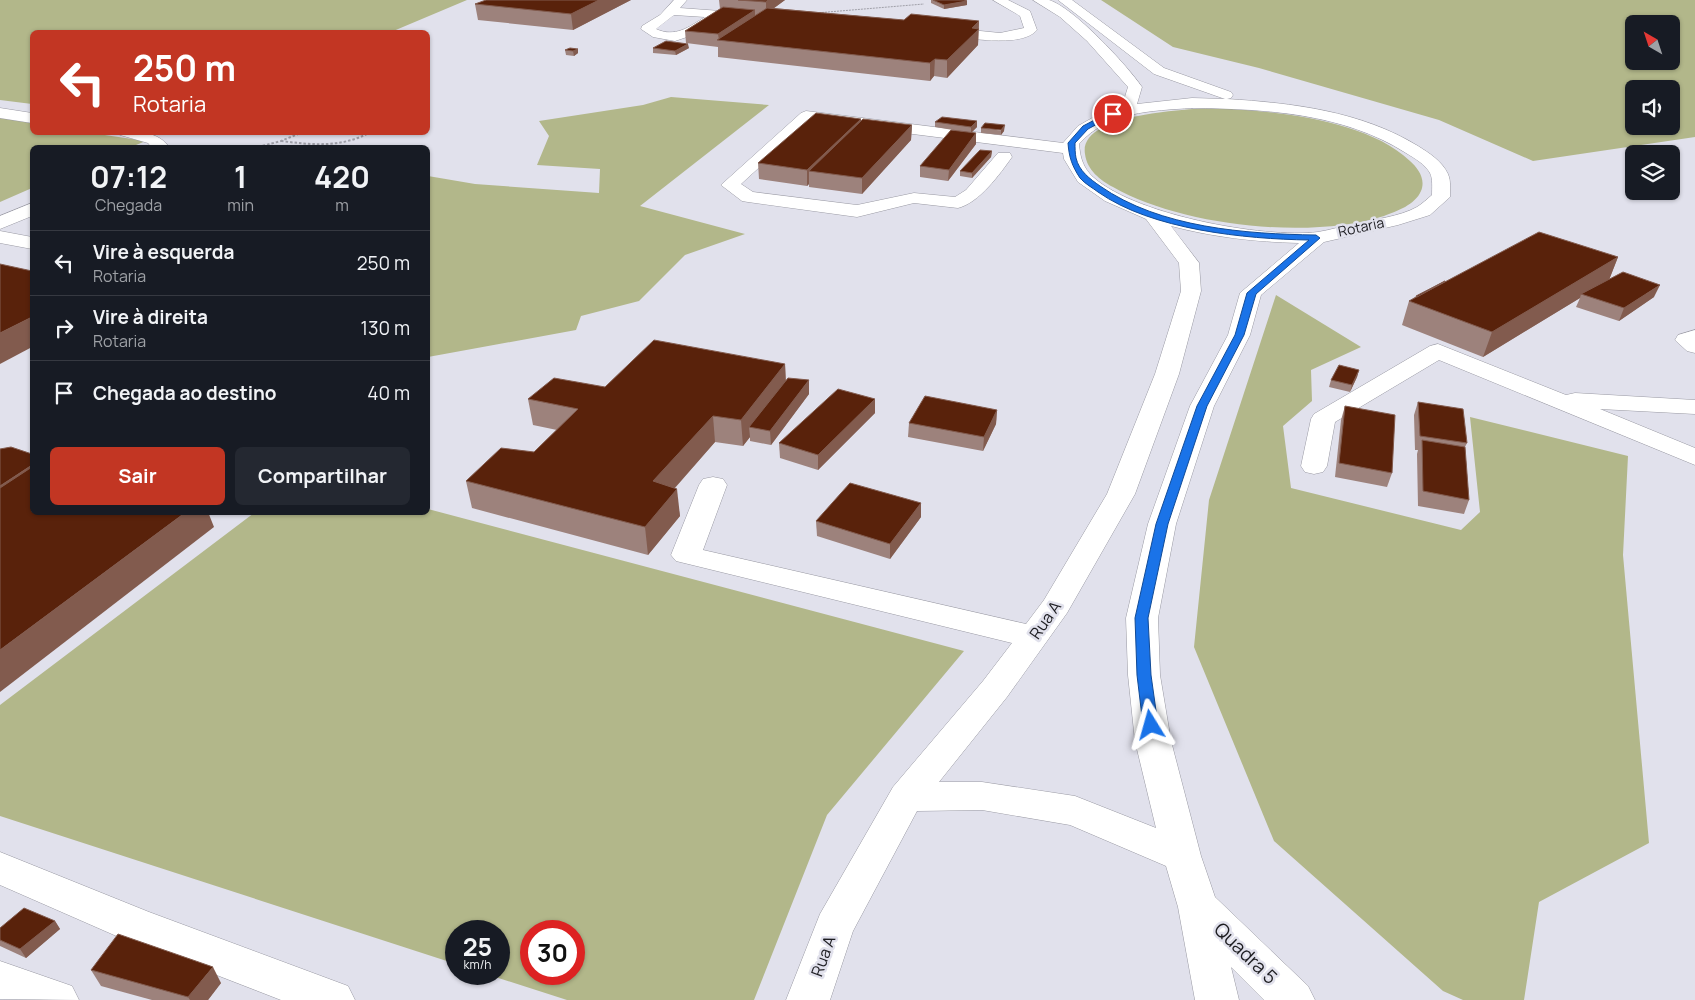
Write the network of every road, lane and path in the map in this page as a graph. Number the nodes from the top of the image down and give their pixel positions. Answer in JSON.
{"nodes":[{"id":1,"x":681,"y":0,"type":"edge"},
{"id":2,"x":999,"y":0,"type":"edge"},
{"id":3,"x":1039,"y":0,"type":"edge"},
{"id":4,"x":1064,"y":0,"type":"edge"},
{"id":5,"x":924,"y":4,"type":"dead end"},
{"id":6,"x":669,"y":11,"type":"junction"},
{"id":7,"x":807,"y":14,"type":"edge"},
{"id":8,"x":717,"y":15,"type":"junction"},
{"id":9,"x":756,"y":18,"type":"edge"},
{"id":10,"x":924,"y":30,"type":"edge"},
{"id":11,"x":1276,"y":107,"type":"junction"},
{"id":12,"x":0,"y":113,"type":"edge"},
{"id":13,"x":1113,"y":114,"type":"junction"},
{"id":14,"x":30,"y":118,"type":"edge"},
{"id":15,"x":136,"y":135,"type":"edge"},
{"id":16,"x":296,"y":135,"type":"edge"},
{"id":17,"x":366,"y":135,"type":"edge"},
{"id":18,"x":281,"y":141,"type":"junction"},
{"id":19,"x":159,"y":145,"type":"edge"},
{"id":20,"x":266,"y":145,"type":"edge"},
{"id":21,"x":320,"y":145,"type":"edge"},
{"id":22,"x":335,"y":145,"type":"edge"},
{"id":23,"x":1072,"y":149,"type":"junction"},
{"id":24,"x":1004,"y":157,"type":"dead end"},
{"id":25,"x":30,"y":210,"type":"edge"},
{"id":26,"x":1153,"y":215,"type":"junction"},
{"id":27,"x":0,"y":224,"type":"edge"},
{"id":28,"x":0,"y":237,"type":"edge"},
{"id":29,"x":1316,"y":238,"type":"junction"},
{"id":30,"x":30,"y":243,"type":"edge"},
{"id":31,"x":1695,"y":337,"type":"edge"},
{"id":32,"x":1695,"y":346,"type":"edge"},
{"id":33,"x":1561,"y":401,"type":"junction"},
{"id":34,"x":1695,"y":407,"type":"edge"},
{"id":35,"x":1695,"y":457,"type":"edge"},
{"id":36,"x":1314,"y":466,"type":"dead end"},
{"id":37,"x":713,"y":485,"type":"dead end"},
{"id":38,"x":1034,"y":637,"type":"junction"},
{"id":39,"x":906,"y":797,"type":"junction"},
{"id":40,"x":1182,"y":856,"type":"junction"},
{"id":41,"x":0,"y":868,"type":"edge"},
{"id":42,"x":1198,"y":907,"type":"junction"},
{"id":43,"x":0,"y":980,"type":"edge"},
{"id":44,"x":57,"y":1000,"type":"edge"},
{"id":45,"x":333,"y":1000,"type":"edge"},
{"id":46,"x":808,"y":1000,"type":"edge"},
{"id":47,"x":1217,"y":1000,"type":"edge"},
{"id":48,"x":1293,"y":1000,"type":"edge"}],
"edges":[{"from":1,"to":6,"type":"street"},
{"from":2,"to":10,"type":"street"},
{"from":3,"to":13,"type":"street"},
{"from":4,"to":11,"type":"street"},
{"from":5,"to":7,"type":"path"},
{"from":6,"to":8,"type":"street"},
{"from":6,"to":8,"type":"street"},
{"from":8,"to":9,"type":"street"},
{"from":11,"to":13,"type":"street","name":"Rotaria"},
{"from":11,"to":29,"type":"street","name":"Rotaria"},
{"from":12,"to":14,"type":"street"},
{"from":13,"to":23,"type":"street","name":"Rotaria"},
{"from":15,"to":19,"type":"street"},
{"from":16,"to":18,"type":"path"},
{"from":17,"to":22,"type":"path"},
{"from":18,"to":20,"type":"path"},
{"from":18,"to":21,"type":"path"},
{"from":23,"to":24,"type":"street"},
{"from":23,"to":26,"type":"street","name":"Rotaria"},
{"from":25,"to":27,"type":"street"},
{"from":26,"to":29,"type":"street","name":"Rotaria"},
{"from":26,"to":38,"type":"street","name":"Rua A"},
{"from":28,"to":30,"type":"street"},
{"from":29,"to":40,"type":"street"},
{"from":31,"to":32,"type":"street"},
{"from":33,"to":34,"type":"street"},
{"from":33,"to":35,"type":"street"},
{"from":33,"to":36,"type":"street"},
{"from":37,"to":38,"type":"street"},
{"from":38,"to":39,"type":"street","name":"Rua A"},
{"from":39,"to":40,"type":"street"},
{"from":39,"to":46,"type":"street","name":"Rua A"},
{"from":40,"to":42,"type":"street"},
{"from":41,"to":45,"type":"street"},
{"from":42,"to":47,"type":"street"},
{"from":42,"to":48,"type":"street","name":"Quadra 5"},
{"from":43,"to":44,"type":"street"}]}
